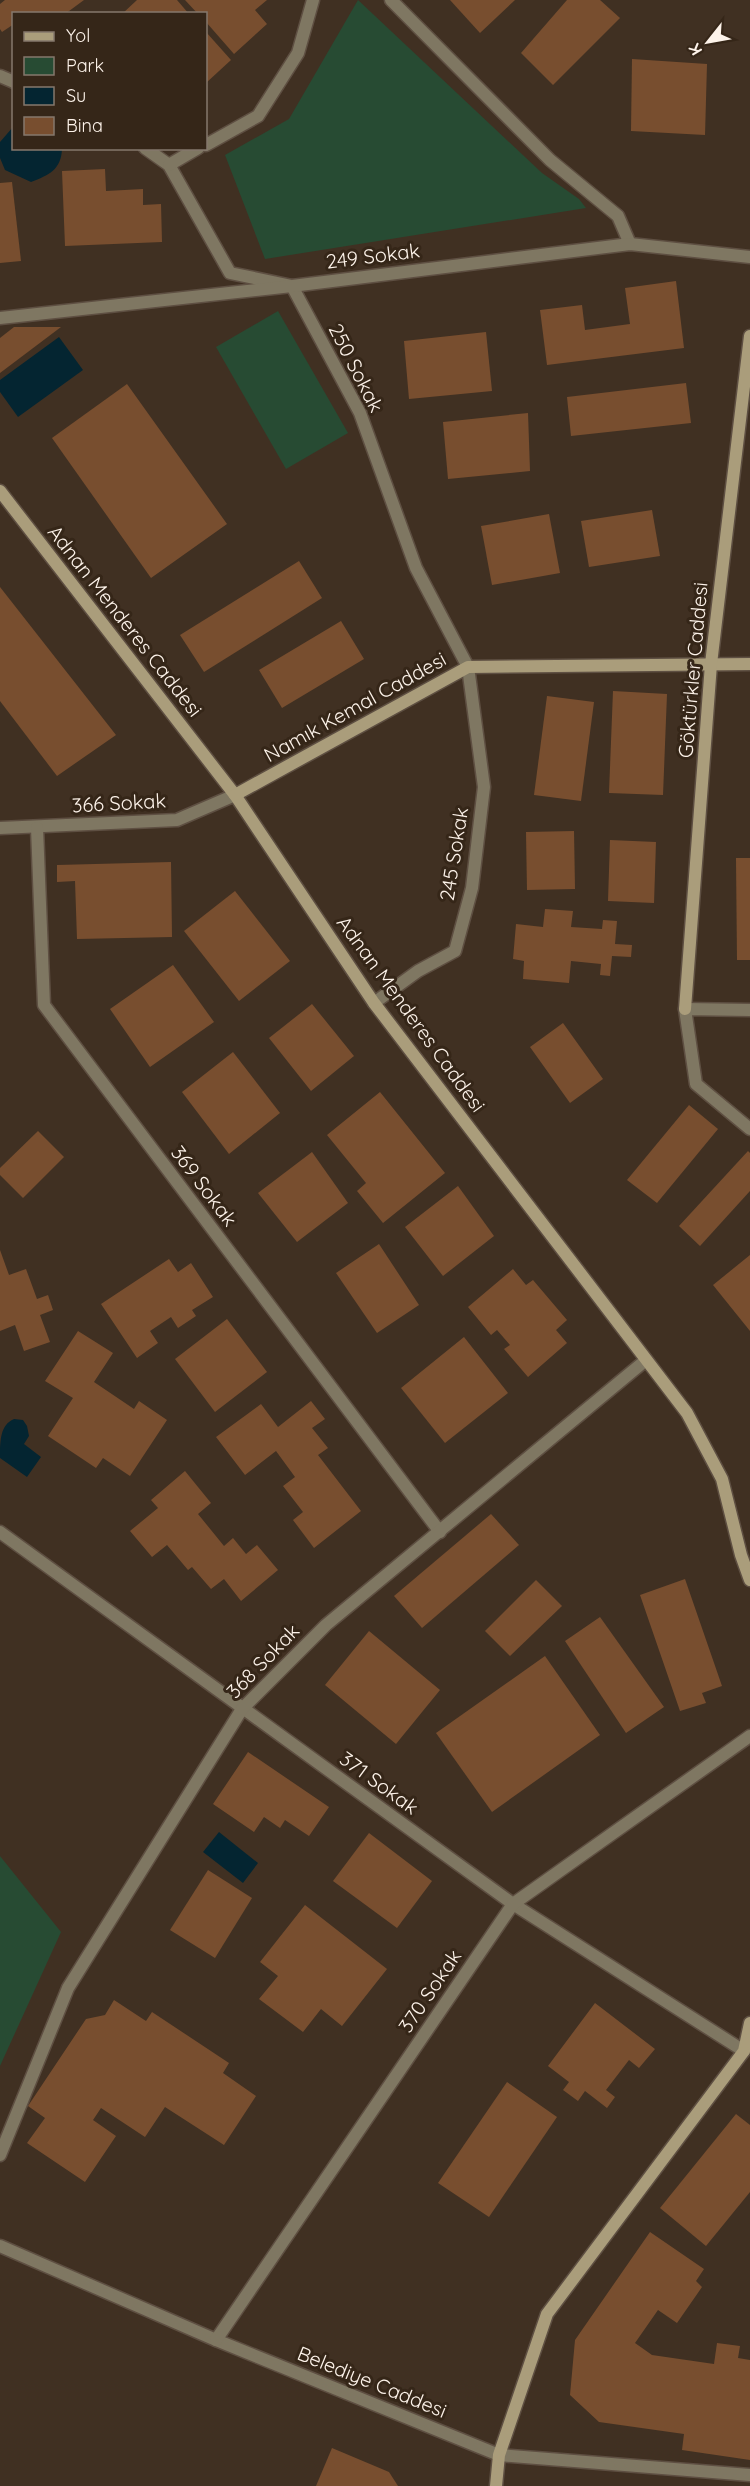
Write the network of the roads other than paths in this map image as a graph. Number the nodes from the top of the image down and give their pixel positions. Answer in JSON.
{"nodes":[{"id":1,"x":312,"y":0,"type":"edge"},
{"id":2,"x":391,"y":0,"type":"edge"},
{"id":3,"x":207,"y":144,"type":"edge"},
{"id":4,"x":149,"y":150,"type":"edge"},
{"id":5,"x":195,"y":150,"type":"edge"},
{"id":6,"x":169,"y":165,"type":"junction"},
{"id":7,"x":630,"y":244,"type":"junction"},
{"id":8,"x":750,"y":257,"type":"edge"},
{"id":9,"x":292,"y":286,"type":"junction"},
{"id":10,"x":0,"y":318,"type":"edge"},
{"id":11,"x":750,"y":336,"type":"edge"},
{"id":12,"x":0,"y":491,"type":"edge"},
{"id":13,"x":711,"y":664,"type":"junction"},
{"id":14,"x":750,"y":664,"type":"edge"},
{"id":15,"x":468,"y":668,"type":"junction"},
{"id":16,"x":235,"y":795,"type":"junction"},
{"id":17,"x":0,"y":828,"type":"edge"},
{"id":18,"x":37,"y":828,"type":"junction"},
{"id":19,"x":374,"y":1003,"type":"junction"},
{"id":20,"x":685,"y":1009,"type":"junction"},
{"id":21,"x":750,"y":1010,"type":"edge"},
{"id":22,"x":750,"y":1129,"type":"edge"},
{"id":23,"x":646,"y":1360,"type":"junction"},
{"id":24,"x":0,"y":1532,"type":"edge"},
{"id":25,"x":440,"y":1532,"type":"junction"},
{"id":26,"x":746,"y":1554,"type":"edge"},
{"id":27,"x":750,"y":1580,"type":"edge"},
{"id":28,"x":242,"y":1709,"type":"junction"},
{"id":29,"x":750,"y":1736,"type":"edge"},
{"id":30,"x":513,"y":1904,"type":"junction"},
{"id":31,"x":750,"y":2023,"type":"edge"},
{"id":32,"x":744,"y":2051,"type":"junction"},
{"id":33,"x":0,"y":2155,"type":"edge"},
{"id":34,"x":0,"y":2246,"type":"edge"},
{"id":35,"x":216,"y":2340,"type":"junction"},
{"id":36,"x":499,"y":2455,"type":"junction"},
{"id":37,"x":750,"y":2475,"type":"edge"},
{"id":38,"x":496,"y":2486,"type":"edge"}],
"edges":[{"from":1,"to":3,"type":"street"},
{"from":2,"to":7,"type":"street"},
{"from":4,"to":6,"type":"street"},
{"from":5,"to":6,"type":"street"},
{"from":6,"to":9,"type":"street"},
{"from":7,"to":8,"type":"street","name":"249 Sokak"},
{"from":7,"to":9,"type":"street","name":"249 Sokak"},
{"from":9,"to":10,"type":"street","name":"249 Sokak"},
{"from":9,"to":15,"type":"street","name":"250 Sokak"},
{"from":11,"to":13,"type":"street","name":"Göktürkler Caddesi"},
{"from":12,"to":16,"type":"street","name":"Adnan Menderes Caddesi"},
{"from":13,"to":14,"type":"street","name":"Namık Kemal Caddesi"},
{"from":13,"to":15,"type":"street","name":"Namık Kemal Caddesi"},
{"from":13,"to":20,"type":"street","name":"Göktürkler Caddesi"},
{"from":15,"to":16,"type":"street","name":"Namık Kemal Caddesi"},
{"from":15,"to":19,"type":"street","name":"245 Sokak"},
{"from":16,"to":18,"type":"street","name":"366 Sokak"},
{"from":16,"to":19,"type":"street","name":"Adnan Menderes Caddesi"},
{"from":17,"to":18,"type":"street","name":"366 Sokak"},
{"from":18,"to":25,"type":"street","name":"369 Sokak"},
{"from":19,"to":23,"type":"street","name":"Adnan Menderes Caddesi"},
{"from":20,"to":21,"type":"street"},
{"from":20,"to":22,"type":"street"},
{"from":23,"to":25,"type":"street","name":"368 Sokak"},
{"from":23,"to":26,"type":"street","name":"Adnan Menderes Caddesi"},
{"from":24,"to":28,"type":"street","name":"371 Sokak"},
{"from":25,"to":28,"type":"street","name":"368 Sokak"},
{"from":26,"to":27,"type":"street","name":"Adnan Menderes Caddesi"},
{"from":28,"to":30,"type":"street","name":"371 Sokak"},
{"from":28,"to":33,"type":"street","name":"368 Sokak"},
{"from":29,"to":30,"type":"street","name":"370 Sokak"},
{"from":30,"to":32,"type":"street","name":"371 Sokak"},
{"from":30,"to":35,"type":"street","name":"370 Sokak"},
{"from":31,"to":32,"type":"street"},
{"from":32,"to":36,"type":"street"},
{"from":34,"to":35,"type":"street","name":"Belediye Caddesi"},
{"from":35,"to":36,"type":"street","name":"Belediye Caddesi"},
{"from":36,"to":37,"type":"street","name":"Belediye Caddesi"},
{"from":36,"to":38,"type":"street"}]}
